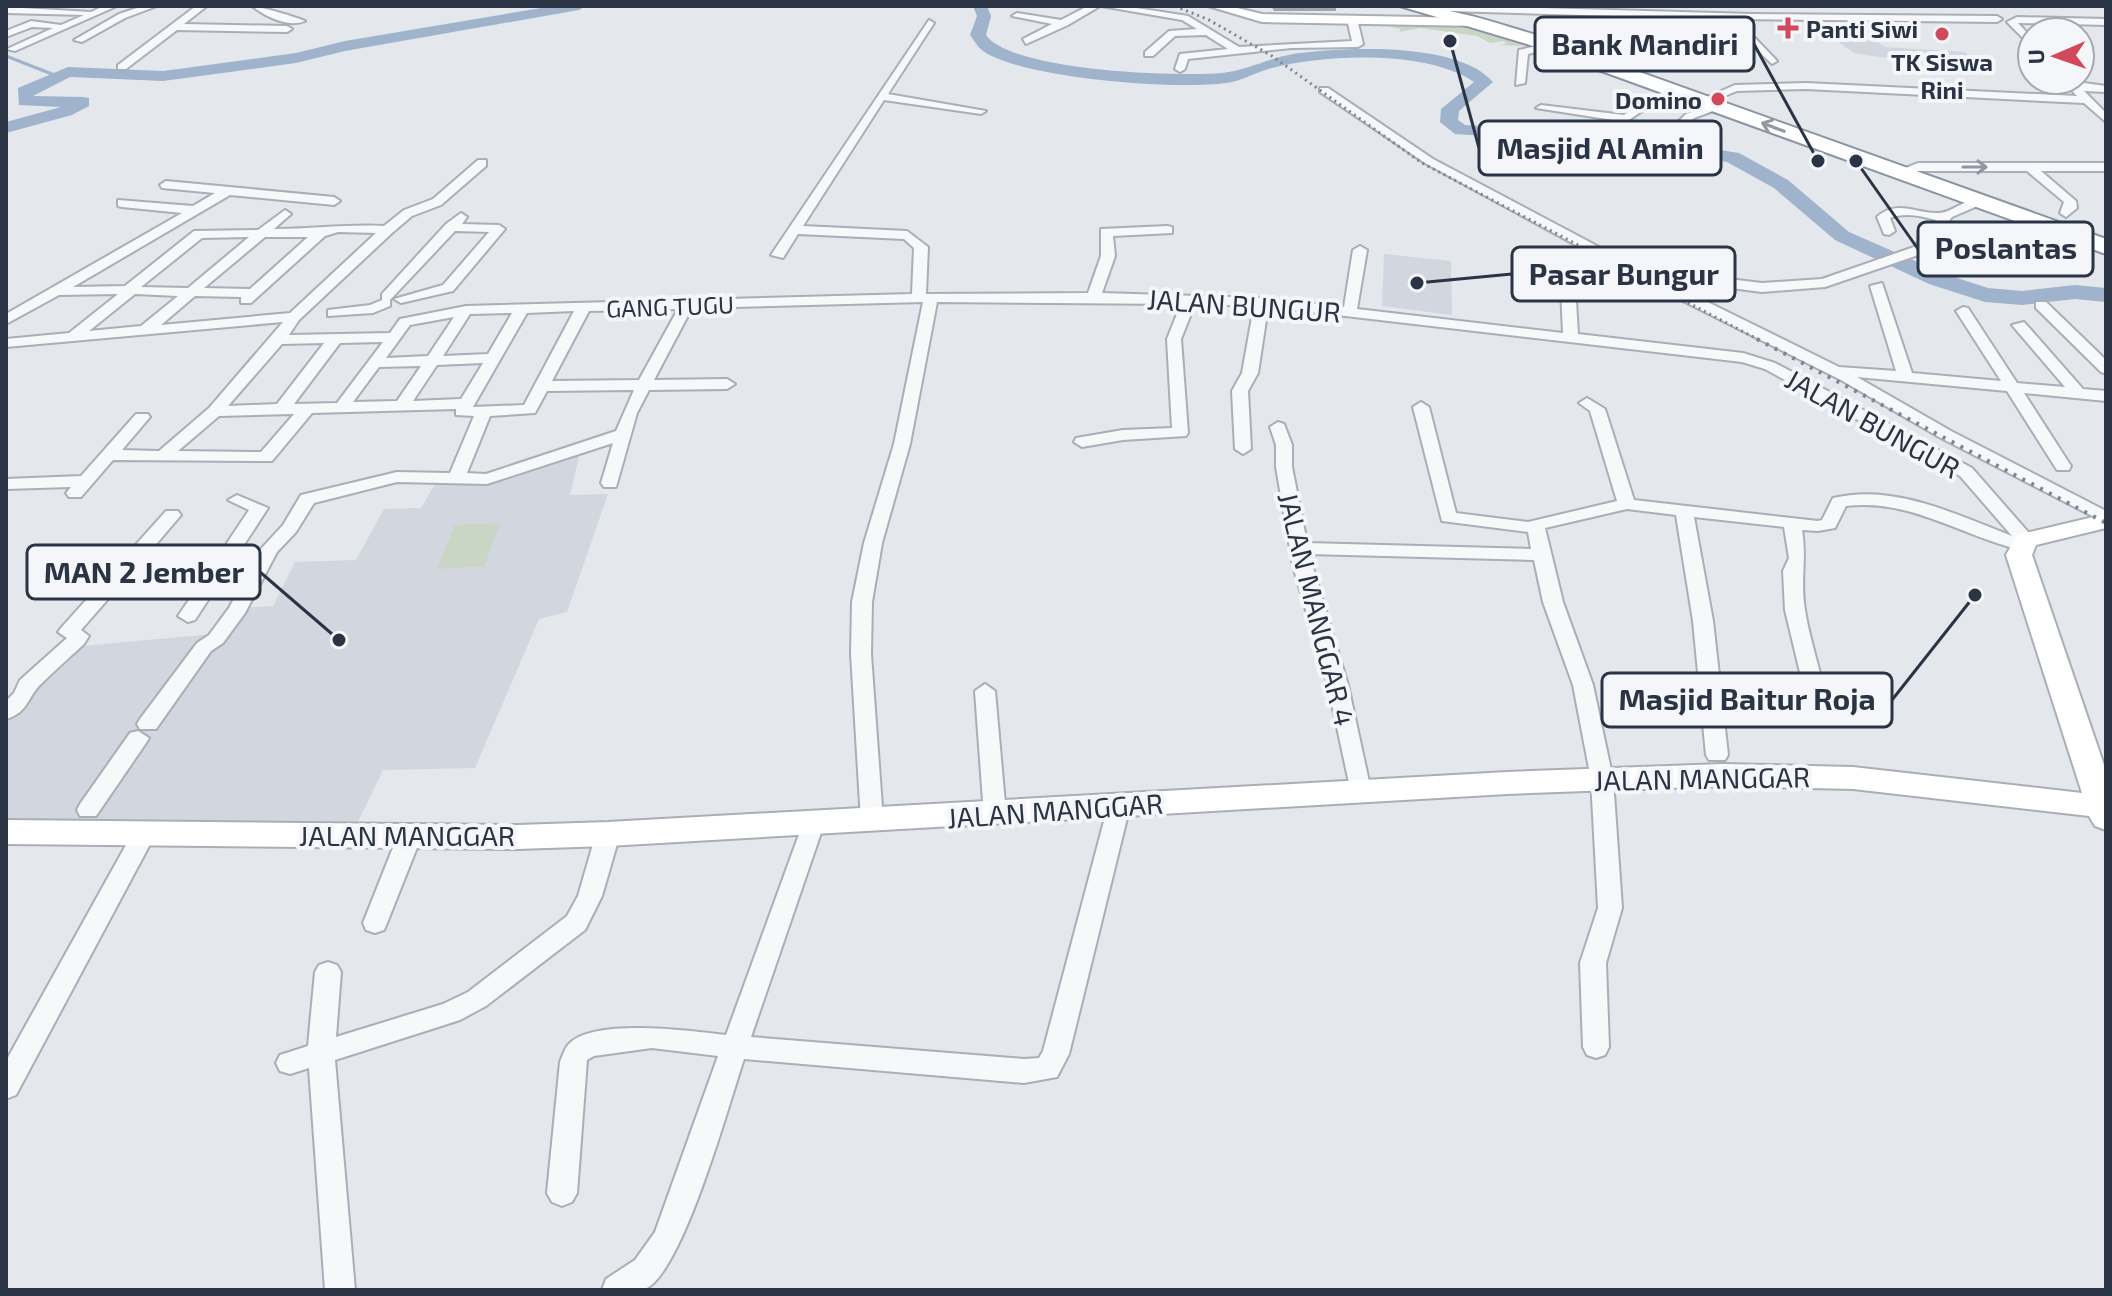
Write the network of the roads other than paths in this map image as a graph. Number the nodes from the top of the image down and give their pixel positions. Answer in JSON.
{"nodes":[{"id":1,"x":112,"y":6,"type":"edge"},
{"id":2,"x":152,"y":6,"type":"edge"},
{"id":3,"x":202,"y":6,"type":"edge"},
{"id":4,"x":257,"y":6,"type":"edge"},
{"id":5,"x":1106,"y":6,"type":"edge"},
{"id":6,"x":1214,"y":6,"type":"edge"},
{"id":7,"x":1410,"y":6,"type":"edge"},
{"id":8,"x":1775,"y":6,"type":"edge"},
{"id":9,"x":1990,"y":6,"type":"edge"},
{"id":10,"x":1570,"y":8,"type":"edge"},
{"id":11,"x":1095,"y":9,"type":"edge"},
{"id":12,"x":6,"y":10,"type":"edge"},
{"id":13,"x":98,"y":12,"type":"junction"},
{"id":14,"x":1355,"y":12,"type":"edge"},
{"id":15,"x":1164,"y":15,"type":"junction"},
{"id":16,"x":1718,"y":15,"type":"junction"},
{"id":17,"x":1017,"y":16,"type":"dead end"},
{"id":18,"x":1786,"y":17,"type":"junction"},
{"id":19,"x":2007,"y":19,"type":"junction"},
{"id":20,"x":300,"y":21,"type":"dead end"},
{"id":21,"x":1477,"y":22,"type":"junction"},
{"id":22,"x":2106,"y":22,"type":"edge"},
{"id":23,"x":929,"y":23,"type":"dead end"},
{"id":24,"x":1065,"y":23,"type":"junction"},
{"id":25,"x":62,"y":26,"type":"junction"},
{"id":26,"x":173,"y":27,"type":"junction"},
{"id":27,"x":2016,"y":28,"type":"edge"},
{"id":28,"x":287,"y":29,"type":"dead end"},
{"id":29,"x":1210,"y":32,"type":"junction"},
{"id":30,"x":6,"y":34,"type":"edge"},
{"id":31,"x":79,"y":40,"type":"dead end"},
{"id":32,"x":1026,"y":41,"type":"dead end"},
{"id":33,"x":1550,"y":46,"type":"junction"},
{"id":34,"x":12,"y":49,"type":"dead end"},
{"id":35,"x":1240,"y":52,"type":"junction"},
{"id":36,"x":1149,"y":54,"type":"dead end"},
{"id":37,"x":1772,"y":61,"type":"dead end"},
{"id":38,"x":122,"y":67,"type":"dead end"},
{"id":39,"x":1180,"y":69,"type":"dead end"},
{"id":40,"x":1520,"y":83,"type":"dead end"},
{"id":41,"x":1324,"y":90,"type":"dead end"},
{"id":42,"x":1677,"y":92,"type":"junction"},
{"id":43,"x":881,"y":96,"type":"junction"},
{"id":44,"x":2082,"y":96,"type":"edge"},
{"id":45,"x":2086,"y":100,"type":"junction"},
{"id":46,"x":1710,"y":104,"type":"junction"},
{"id":47,"x":1541,"y":108,"type":"dead end"},
{"id":48,"x":981,"y":111,"type":"dead end"},
{"id":49,"x":2106,"y":119,"type":"edge"},
{"id":50,"x":1670,"y":136,"type":"dead end"},
{"id":51,"x":482,"y":163,"type":"dead end"},
{"id":52,"x":2030,"y":167,"type":"junction"},
{"id":53,"x":2106,"y":167,"type":"edge"},
{"id":54,"x":1899,"y":173,"type":"junction"},
{"id":55,"x":166,"y":185,"type":"dead end"},
{"id":56,"x":228,"y":191,"type":"junction"},
{"id":57,"x":271,"y":194,"type":"junction"},
{"id":58,"x":334,"y":201,"type":"dead end"},
{"id":59,"x":1976,"y":202,"type":"junction"},
{"id":60,"x":122,"y":203,"type":"dead end"},
{"id":61,"x":195,"y":210,"type":"junction"},
{"id":62,"x":244,"y":211,"type":"dead end"},
{"id":63,"x":2066,"y":213,"type":"dead end"},
{"id":64,"x":285,"y":214,"type":"dead end"},
{"id":65,"x":463,"y":214,"type":"dead end"},
{"id":66,"x":1944,"y":218,"type":"junction"},
{"id":67,"x":451,"y":227,"type":"junction"},
{"id":68,"x":387,"y":230,"type":"junction"},
{"id":69,"x":798,"y":230,"type":"junction"},
{"id":70,"x":1167,"y":230,"type":"dead end"},
{"id":71,"x":1889,"y":231,"type":"dead end"},
{"id":72,"x":263,"y":232,"type":"junction"},
{"id":73,"x":320,"y":233,"type":"junction"},
{"id":74,"x":2106,"y":247,"type":"edge"},
{"id":75,"x":1360,"y":250,"type":"dead end"},
{"id":76,"x":778,"y":255,"type":"dead end"},
{"id":77,"x":1567,"y":268,"type":"dead end"},
{"id":78,"x":1634,"y":271,"type":"junction"},
{"id":79,"x":1877,"y":286,"type":"dead end"},
{"id":80,"x":132,"y":290,"type":"junction"},
{"id":81,"x":192,"y":290,"type":"junction"},
{"id":82,"x":56,"y":291,"type":"junction"},
{"id":83,"x":253,"y":293,"type":"junction"},
{"id":84,"x":1094,"y":297,"type":"junction"},
{"id":85,"x":925,"y":298,"type":"junction"},
{"id":86,"x":393,"y":300,"type":"junction"},
{"id":87,"x":1190,"y":300,"type":"junction"},
{"id":88,"x":1262,"y":302,"type":"junction"},
{"id":89,"x":687,"y":305,"type":"junction"},
{"id":90,"x":2041,"y":305,"type":"dead end"},
{"id":91,"x":583,"y":308,"type":"junction"},
{"id":92,"x":522,"y":309,"type":"junction"},
{"id":93,"x":466,"y":310,"type":"junction"},
{"id":94,"x":1350,"y":311,"type":"junction"},
{"id":95,"x":1963,"y":311,"type":"dead end"},
{"id":96,"x":333,"y":313,"type":"dead end"},
{"id":97,"x":412,"y":319,"type":"junction"},
{"id":98,"x":6,"y":320,"type":"edge"},
{"id":99,"x":223,"y":323,"type":"junction"},
{"id":100,"x":2019,"y":325,"type":"dead end"},
{"id":101,"x":287,"y":327,"type":"junction"},
{"id":102,"x":143,"y":332,"type":"junction"},
{"id":103,"x":1571,"y":336,"type":"junction"},
{"id":104,"x":394,"y":337,"type":"junction"},
{"id":105,"x":70,"y":339,"type":"junction"},
{"id":106,"x":335,"y":339,"type":"junction"},
{"id":107,"x":6,"y":343,"type":"edge"},
{"id":108,"x":493,"y":358,"type":"junction"},
{"id":109,"x":433,"y":361,"type":"junction"},
{"id":110,"x":373,"y":363,"type":"junction"},
{"id":111,"x":2106,"y":369,"type":"edge"},
{"id":112,"x":1833,"y":370,"type":"junction"},
{"id":113,"x":1905,"y":376,"type":"junction"},
{"id":114,"x":642,"y":384,"type":"junction"},
{"id":115,"x":727,"y":384,"type":"dead end"},
{"id":116,"x":541,"y":386,"type":"junction"},
{"id":117,"x":2013,"y":387,"type":"junction"},
{"id":118,"x":2079,"y":394,"type":"junction"},
{"id":119,"x":2106,"y":396,"type":"edge"},
{"id":120,"x":1587,"y":403,"type":"dead end"},
{"id":121,"x":466,"y":404,"type":"junction"},
{"id":122,"x":402,"y":406,"type":"junction"},
{"id":123,"x":1421,"y":407,"type":"dead end"},
{"id":124,"x":341,"y":408,"type":"junction"},
{"id":125,"x":281,"y":410,"type":"junction"},
{"id":126,"x":306,"y":410,"type":"junction"},
{"id":127,"x":215,"y":411,"type":"junction"},
{"id":128,"x":484,"y":412,"type":"junction"},
{"id":129,"x":142,"y":417,"type":"dead end"},
{"id":130,"x":1278,"y":427,"type":"dead end"},
{"id":131,"x":623,"y":434,"type":"junction"},
{"id":132,"x":1082,"y":442,"type":"dead end"},
{"id":133,"x":1243,"y":449,"type":"dead end"},
{"id":134,"x":166,"y":453,"type":"junction"},
{"id":135,"x":108,"y":455,"type":"junction"},
{"id":136,"x":2063,"y":466,"type":"dead end"},
{"id":137,"x":456,"y":480,"type":"junction"},
{"id":138,"x":610,"y":483,"type":"dead end"},
{"id":139,"x":6,"y":484,"type":"edge"},
{"id":140,"x":237,"y":500,"type":"dead end"},
{"id":141,"x":1623,"y":504,"type":"junction"},
{"id":142,"x":1684,"y":510,"type":"junction"},
{"id":143,"x":172,"y":515,"type":"dead end"},
{"id":144,"x":2106,"y":520,"type":"edge"},
{"id":145,"x":1792,"y":522,"type":"junction"},
{"id":146,"x":1535,"y":528,"type":"junction"},
{"id":147,"x":2023,"y":542,"type":"junction"},
{"id":148,"x":1298,"y":548,"type":"junction"},
{"id":149,"x":232,"y":551,"type":"junction"},
{"id":150,"x":138,"y":554,"type":"junction"},
{"id":151,"x":1542,"y":555,"type":"junction"},
{"id":152,"x":188,"y":616,"type":"dead end"},
{"id":153,"x":1814,"y":689,"type":"dead end"},
{"id":154,"x":985,"y":691,"type":"dead end"},
{"id":155,"x":6,"y":712,"type":"edge"},
{"id":156,"x":1717,"y":755,"type":"dead end"},
{"id":157,"x":1602,"y":779,"type":"junction"},
{"id":158,"x":1360,"y":791,"type":"junction"},
{"id":159,"x":1119,"y":806,"type":"junction"},
{"id":160,"x":88,"y":810,"type":"dead end"},
{"id":161,"x":2104,"y":812,"type":"edge"},
{"id":162,"x":995,"y":815,"type":"junction"},
{"id":163,"x":872,"y":821,"type":"junction"},
{"id":164,"x":813,"y":824,"type":"junction"},
{"id":165,"x":6,"y":832,"type":"edge"},
{"id":166,"x":144,"y":833,"type":"junction"},
{"id":167,"x":608,"y":834,"type":"junction"},
{"id":168,"x":410,"y":835,"type":"junction"},
{"id":169,"x":375,"y":923,"type":"dead end"},
{"id":170,"x":328,"y":972,"type":"dead end"},
{"id":171,"x":732,"y":1047,"type":"junction"},
{"id":172,"x":1596,"y":1047,"type":"dead end"},
{"id":173,"x":321,"y":1054,"type":"junction"},
{"id":174,"x":290,"y":1063,"type":"dead end"},
{"id":175,"x":6,"y":1087,"type":"edge"},
{"id":176,"x":562,"y":1193,"type":"dead end"},
{"id":177,"x":340,"y":1290,"type":"edge"},
{"id":178,"x":617,"y":1290,"type":"edge"}],
"edges":[{"from":1,"to":13,"type":"street"},
{"from":2,"to":31,"type":"street"},
{"from":3,"to":26,"type":"street"},
{"from":4,"to":20,"type":"street"},
{"from":5,"to":15,"type":"street"},
{"from":6,"to":14,"type":"main road"},
{"from":7,"to":10,"type":"street"},
{"from":7,"to":21,"type":"highway"},
{"from":8,"to":18,"type":"street"},
{"from":9,"to":19,"type":"street"},
{"from":10,"to":16,"type":"street"},
{"from":11,"to":15,"type":"street"},
{"from":11,"to":24,"type":"street"},
{"from":12,"to":13,"type":"street"},
{"from":13,"to":25,"type":"street"},
{"from":14,"to":21,"type":"main road"},
{"from":14,"to":35,"type":"street"},
{"from":15,"to":29,"type":"street"},
{"from":16,"to":18,"type":"street"},
{"from":16,"to":37,"type":"street"},
{"from":17,"to":24,"type":"street"},
{"from":18,"to":19,"type":"street"},
{"from":19,"to":22,"type":"street"},
{"from":19,"to":27,"type":"street"},
{"from":21,"to":33,"type":"highway"},
{"from":23,"to":43,"type":"street"},
{"from":24,"to":32,"type":"street"},
{"from":25,"to":30,"type":"street"},
{"from":25,"to":34,"type":"street"},
{"from":26,"to":28,"type":"street"},
{"from":26,"to":38,"type":"street"},
{"from":29,"to":35,"type":"street"},
{"from":29,"to":36,"type":"street"},
{"from":33,"to":40,"type":"street"},
{"from":33,"to":42,"type":"highway"},
{"from":35,"to":39,"type":"street"},
{"from":41,"to":78,"type":"street"},
{"from":42,"to":46,"type":"highway"},
{"from":42,"to":47,"type":"street"},
{"from":43,"to":48,"type":"street"},
{"from":43,"to":69,"type":"street"},
{"from":44,"to":45,"type":"street"},
{"from":45,"to":46,"type":"street"},
{"from":45,"to":49,"type":"street"},
{"from":46,"to":50,"type":"street"},
{"from":54,"to":46,"type":"highway","one_way":true},
{"from":51,"to":68,"type":"street"},
{"from":52,"to":53,"type":"street"},
{"from":54,"to":52,"type":"street","one_way":true},
{"from":52,"to":63,"type":"street"},
{"from":54,"to":59,"type":"highway"},
{"from":55,"to":56,"type":"street"},
{"from":56,"to":57,"type":"street"},
{"from":56,"to":61,"type":"street"},
{"from":57,"to":58,"type":"street"},
{"from":57,"to":62,"type":"street"},
{"from":59,"to":66,"type":"street"},
{"from":59,"to":74,"type":"highway"},
{"from":60,"to":61,"type":"street"},
{"from":61,"to":82,"type":"street"},
{"from":64,"to":72,"type":"street"},
{"from":65,"to":67,"type":"street"},
{"from":66,"to":71,"type":"street"},
{"from":66,"to":78,"type":"street"},
{"from":67,"to":86,"type":"street"},
{"from":67,"to":86,"type":"street"},
{"from":68,"to":73,"type":"street"},
{"from":68,"to":101,"type":"street"},
{"from":69,"to":76,"type":"street"},
{"from":69,"to":85,"type":"street"},
{"from":70,"to":84,"type":"street"},
{"from":72,"to":73,"type":"street"},
{"from":72,"to":80,"type":"street"},
{"from":72,"to":81,"type":"street"},
{"from":73,"to":83,"type":"street"},
{"from":75,"to":94,"type":"street"},
{"from":77,"to":103,"type":"street"},
{"from":78,"to":112,"type":"street"},
{"from":79,"to":113,"type":"street"},
{"from":80,"to":81,"type":"street"},
{"from":80,"to":82,"type":"street"},
{"from":80,"to":105,"type":"street"},
{"from":81,"to":83,"type":"street"},
{"from":81,"to":102,"type":"street"},
{"from":82,"to":98,"type":"street"},
{"from":83,"to":99,"type":"street"},
{"from":84,"to":85,"type":"street","name":"JALAN BUNGUR"},
{"from":84,"to":87,"type":"street","name":"JALAN BUNGUR"},
{"from":85,"to":89,"type":"street","name":"GANG TUGU"},
{"from":85,"to":163,"type":"street"},
{"from":86,"to":96,"type":"street"},
{"from":86,"to":97,"type":"street"},
{"from":87,"to":88,"type":"street","name":"JALAN BUNGUR"},
{"from":87,"to":132,"type":"street"},
{"from":88,"to":94,"type":"street","name":"JALAN BUNGUR"},
{"from":88,"to":133,"type":"street"},
{"from":89,"to":91,"type":"street","name":"GANG TUGU"},
{"from":89,"to":114,"type":"street"},
{"from":90,"to":111,"type":"street"},
{"from":91,"to":92,"type":"street","name":"GANG TUGU"},
{"from":91,"to":116,"type":"street"},
{"from":92,"to":93,"type":"street","name":"GANG TUGU"},
{"from":92,"to":108,"type":"street"},
{"from":93,"to":97,"type":"street","name":"GANG TUGU"},
{"from":93,"to":109,"type":"street"},
{"from":94,"to":103,"type":"street","name":"JALAN BUNGUR"},
{"from":95,"to":117,"type":"street"},
{"from":97,"to":104,"type":"street"},
{"from":99,"to":101,"type":"street"},
{"from":99,"to":102,"type":"street"},
{"from":100,"to":118,"type":"street"},
{"from":101,"to":106,"type":"street"},
{"from":101,"to":127,"type":"street"},
{"from":102,"to":105,"type":"street"},
{"from":103,"to":147,"type":"street","name":"JALAN BUNGUR"},
{"from":104,"to":106,"type":"street"},
{"from":104,"to":110,"type":"street"},
{"from":105,"to":107,"type":"street"},
{"from":106,"to":125,"type":"street"},
{"from":108,"to":109,"type":"street"},
{"from":108,"to":121,"type":"street"},
{"from":109,"to":110,"type":"street"},
{"from":109,"to":122,"type":"street"},
{"from":110,"to":124,"type":"street"},
{"from":112,"to":113,"type":"street"},
{"from":112,"to":144,"type":"street"},
{"from":113,"to":117,"type":"street"},
{"from":114,"to":115,"type":"street"},
{"from":114,"to":116,"type":"street"},
{"from":114,"to":131,"type":"street"},
{"from":116,"to":128,"type":"street"},
{"from":117,"to":118,"type":"street"},
{"from":117,"to":136,"type":"street"},
{"from":118,"to":119,"type":"street"},
{"from":120,"to":141,"type":"street"},
{"from":121,"to":122,"type":"street"},
{"from":121,"to":128,"type":"street"},
{"from":122,"to":124,"type":"street"},
{"from":123,"to":146,"type":"street"},
{"from":124,"to":126,"type":"street"},
{"from":125,"to":126,"type":"street"},
{"from":125,"to":127,"type":"street"},
{"from":126,"to":134,"type":"street"},
{"from":127,"to":134,"type":"street"},
{"from":128,"to":137,"type":"street"},
{"from":129,"to":135,"type":"street"},
{"from":130,"to":148,"type":"street","name":"JALAN MANGGAR 4"},
{"from":131,"to":137,"type":"street"},
{"from":131,"to":138,"type":"street"},
{"from":134,"to":135,"type":"street"},
{"from":135,"to":139,"type":"street"},
{"from":137,"to":160,"type":"street"},
{"from":140,"to":149,"type":"street"},
{"from":141,"to":142,"type":"street"},
{"from":141,"to":146,"type":"street"},
{"from":142,"to":145,"type":"street"},
{"from":142,"to":156,"type":"street"},
{"from":143,"to":150,"type":"street"},
{"from":144,"to":147,"type":"main road"},
{"from":145,"to":147,"type":"street"},
{"from":145,"to":153,"type":"street"},
{"from":146,"to":151,"type":"street"},
{"from":147,"to":161,"type":"main road"},
{"from":148,"to":151,"type":"street"},
{"from":148,"to":158,"type":"street","name":"JALAN MANGGAR 4"},
{"from":149,"to":150,"type":"street"},
{"from":149,"to":152,"type":"street"},
{"from":150,"to":155,"type":"street"},
{"from":151,"to":157,"type":"street"},
{"from":154,"to":162,"type":"street"},
{"from":157,"to":158,"type":"main road","name":"JALAN MANGGAR"},
{"from":157,"to":161,"type":"main road","name":"JALAN MANGGAR"},
{"from":157,"to":172,"type":"street"},
{"from":158,"to":159,"type":"main road","name":"JALAN MANGGAR"},
{"from":159,"to":162,"type":"main road","name":"JALAN MANGGAR"},
{"from":159,"to":171,"type":"street"},
{"from":162,"to":163,"type":"main road","name":"JALAN MANGGAR"},
{"from":163,"to":164,"type":"main road","name":"JALAN MANGGAR"},
{"from":164,"to":167,"type":"main road","name":"JALAN MANGGAR"},
{"from":164,"to":171,"type":"street"},
{"from":165,"to":166,"type":"main road","name":"JALAN MANGGAR"},
{"from":166,"to":168,"type":"main road","name":"JALAN MANGGAR"},
{"from":166,"to":175,"type":"street"},
{"from":167,"to":168,"type":"main road","name":"JALAN MANGGAR"},
{"from":167,"to":173,"type":"street"},
{"from":168,"to":169,"type":"street"},
{"from":170,"to":173,"type":"street"},
{"from":171,"to":176,"type":"street"},
{"from":171,"to":178,"type":"street"},
{"from":173,"to":174,"type":"street"},
{"from":173,"to":177,"type":"street"}]}
